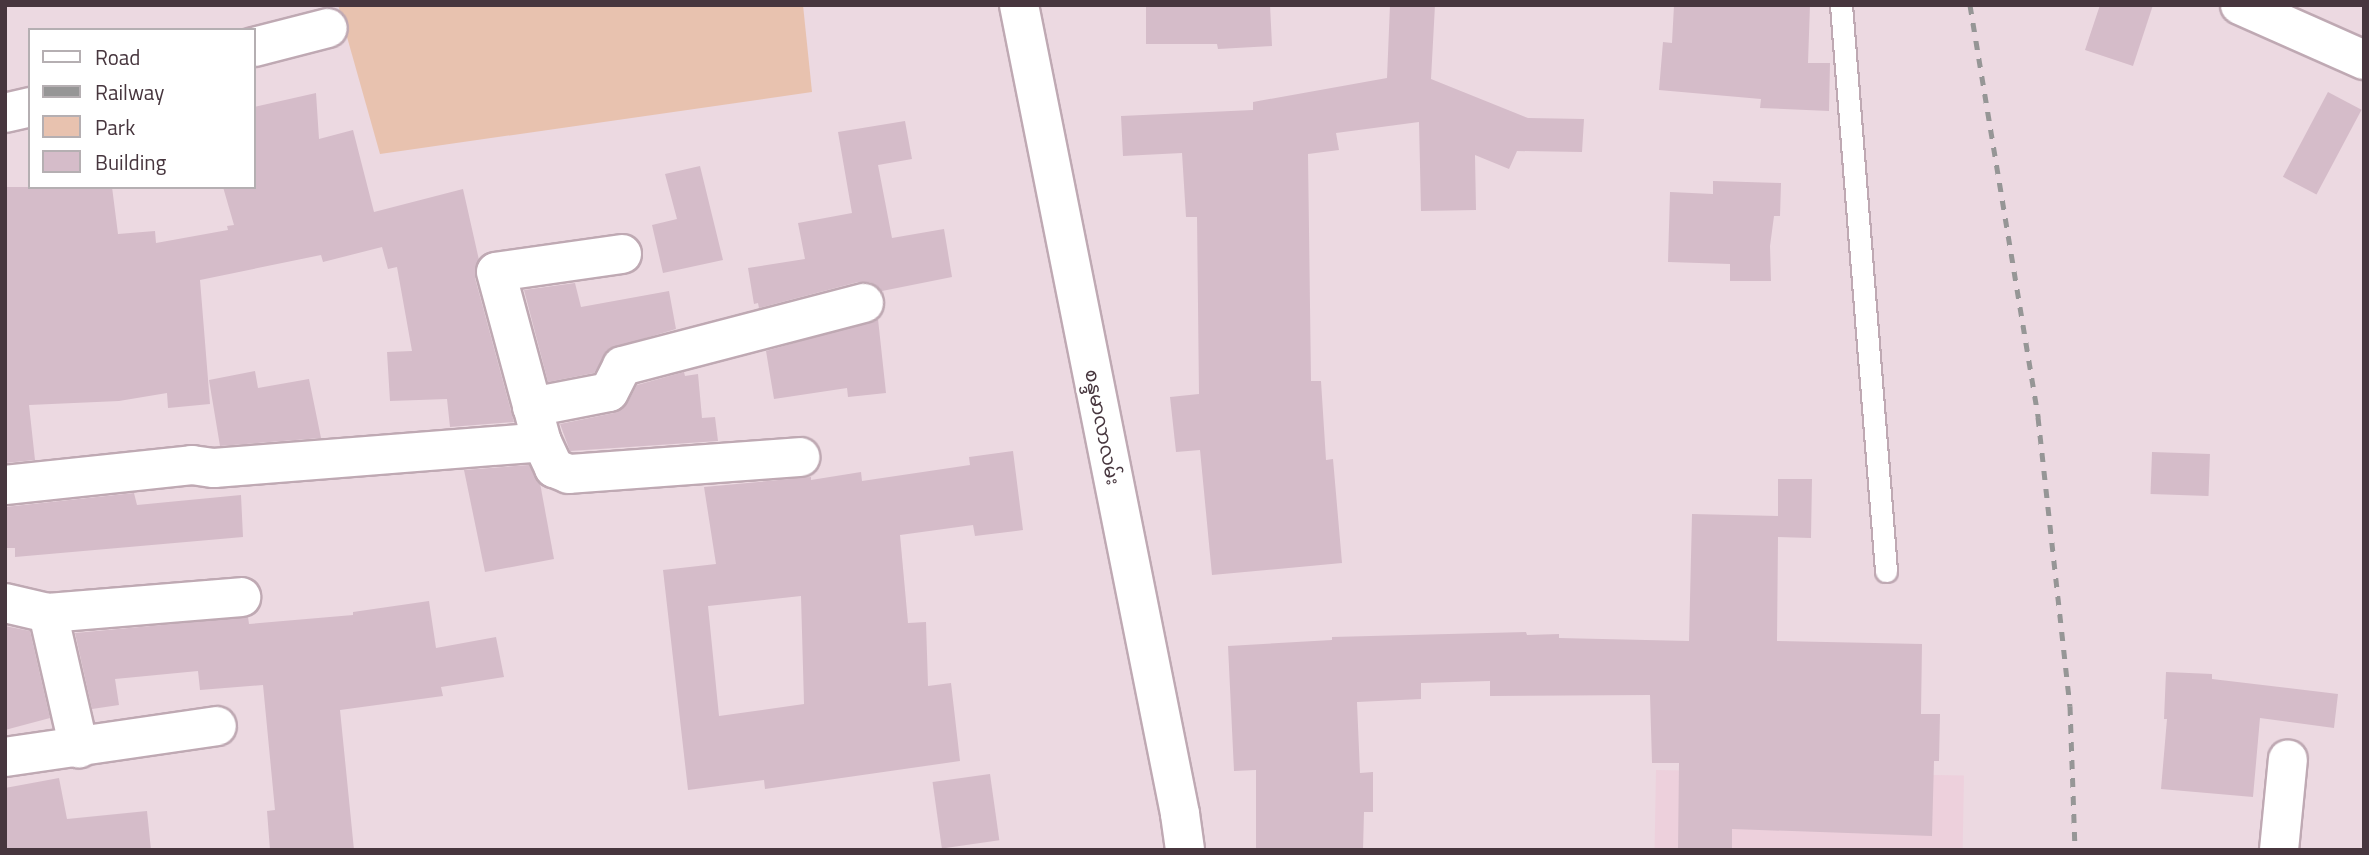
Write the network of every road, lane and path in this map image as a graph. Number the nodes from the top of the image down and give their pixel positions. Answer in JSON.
{"nodes":[{"id":1,"x":1019,"y":5,"type":"edge"},
{"id":2,"x":1841,"y":5,"type":"edge"},
{"id":3,"x":2240,"y":5,"type":"edge"},
{"id":4,"x":329,"y":29,"type":"edge"},
{"id":5,"x":256,"y":47,"type":"edge"},
{"id":6,"x":2364,"y":60,"type":"edge"},
{"id":7,"x":28,"y":107,"type":"edge"},
{"id":8,"x":5,"y":113,"type":"edge"},
{"id":9,"x":622,"y":254,"type":"dead end"},
{"id":10,"x":864,"y":303,"type":"dead end"},
{"id":11,"x":537,"y":424,"type":"junction"},
{"id":12,"x":800,"y":457,"type":"dead end"},
{"id":13,"x":5,"y":485,"type":"edge"},
{"id":14,"x":1886,"y":571,"type":"dead end"},
{"id":15,"x":241,"y":597,"type":"dead end"},
{"id":16,"x":5,"y":603,"type":"edge"},
{"id":17,"x":48,"y":613,"type":"junction"},
{"id":18,"x":217,"y":726,"type":"dead end"},
{"id":19,"x":79,"y":748,"type":"junction"},
{"id":20,"x":5,"y":757,"type":"edge"},
{"id":21,"x":2288,"y":759,"type":"dead end"},
{"id":22,"x":1185,"y":850,"type":"edge"},
{"id":23,"x":2279,"y":850,"type":"edge"}],
"edges":[{"from":1,"to":22,"type":"street","name":"စန္ဒမာလာလမ်း"},
{"from":2,"to":14,"type":"lane"},
{"from":3,"to":6,"type":"street"},
{"from":4,"to":5,"type":"street"},
{"from":7,"to":8,"type":"street"},
{"from":9,"to":11,"type":"street"},
{"from":10,"to":11,"type":"street"},
{"from":11,"to":12,"type":"street"},
{"from":11,"to":13,"type":"street"},
{"from":15,"to":17,"type":"street"},
{"from":16,"to":17,"type":"street"},
{"from":17,"to":19,"type":"street"},
{"from":18,"to":19,"type":"street"},
{"from":19,"to":20,"type":"street"},
{"from":21,"to":23,"type":"street"}]}
